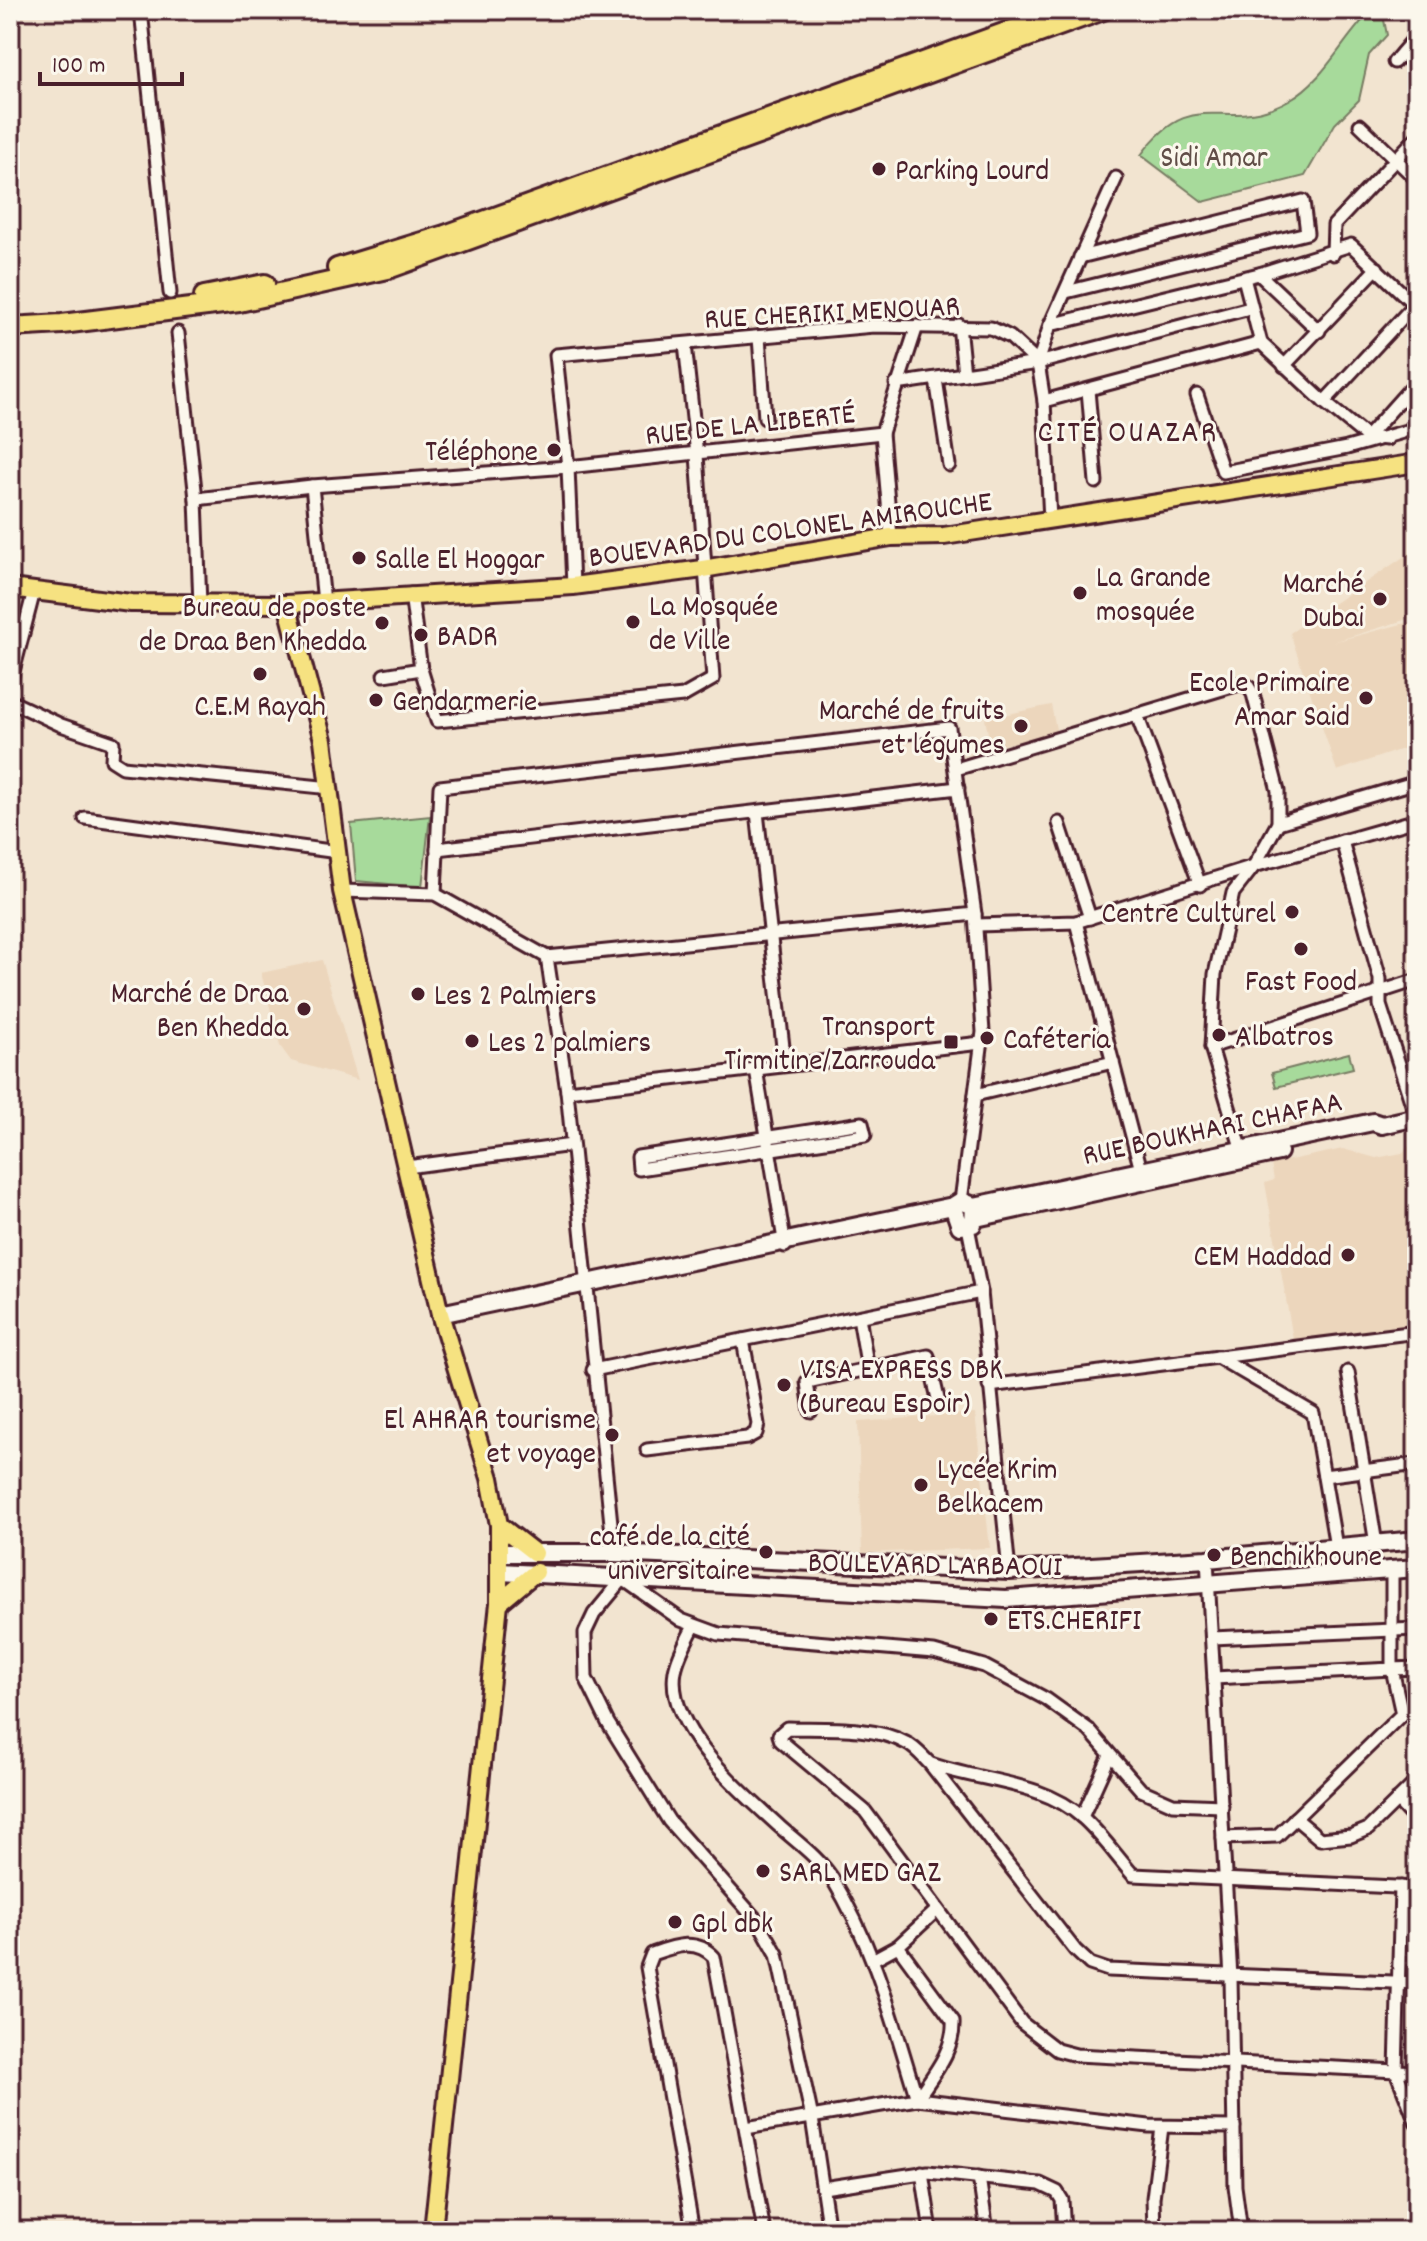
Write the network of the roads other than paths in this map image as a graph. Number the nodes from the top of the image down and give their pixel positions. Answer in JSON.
{"nodes":[{"id":1,"x":141,"y":10,"type":"edge"},
{"id":2,"x":1066,"y":10,"type":"edge"},
{"id":3,"x":1103,"y":10,"type":"edge"},
{"id":4,"x":1417,"y":35,"type":"edge"},
{"id":5,"x":1417,"y":68,"type":"edge"},
{"id":6,"x":1360,"y":125,"type":"dead end"},
{"id":7,"x":1417,"y":137,"type":"edge"},
{"id":8,"x":1396,"y":161,"type":"junction"},
{"id":9,"x":1116,"y":178,"type":"dead end"},
{"id":10,"x":1417,"y":180,"type":"edge"},
{"id":11,"x":1333,"y":254,"type":"junction"},
{"id":12,"x":1080,"y":257,"type":"junction"},
{"id":13,"x":1377,"y":268,"type":"junction"},
{"id":14,"x":1259,"y":274,"type":"junction"},
{"id":15,"x":1244,"y":278,"type":"junction"},
{"id":16,"x":1066,"y":292,"type":"junction"},
{"id":17,"x":170,"y":293,"type":"dead end"},
{"id":18,"x":1416,"y":304,"type":"edge"},
{"id":19,"x":1250,"y":308,"type":"junction"},
{"id":20,"x":10,"y":316,"type":"edge"},
{"id":21,"x":959,"y":325,"type":"junction"},
{"id":22,"x":1050,"y":325,"type":"junction"},
{"id":23,"x":917,"y":326,"type":"junction"},
{"id":24,"x":10,"y":327,"type":"edge"},
{"id":25,"x":1319,"y":331,"type":"junction"},
{"id":26,"x":178,"y":333,"type":"dead end"},
{"id":27,"x":759,"y":337,"type":"junction"},
{"id":28,"x":1261,"y":343,"type":"junction"},
{"id":29,"x":685,"y":344,"type":"junction"},
{"id":30,"x":1038,"y":363,"type":"junction"},
{"id":31,"x":1284,"y":366,"type":"junction"},
{"id":32,"x":964,"y":374,"type":"junction"},
{"id":33,"x":936,"y":379,"type":"junction"},
{"id":34,"x":1417,"y":381,"type":"edge"},
{"id":35,"x":896,"y":384,"type":"junction"},
{"id":36,"x":1088,"y":390,"type":"junction"},
{"id":37,"x":1197,"y":395,"type":"dead end"},
{"id":38,"x":1044,"y":401,"type":"junction"},
{"id":39,"x":1324,"y":402,"type":"junction"},
{"id":40,"x":765,"y":418,"type":"dead end"},
{"id":41,"x":1417,"y":428,"type":"edge"},
{"id":42,"x":882,"y":433,"type":"junction"},
{"id":43,"x":1367,"y":437,"type":"junction"},
{"id":44,"x":1387,"y":439,"type":"junction"},
{"id":45,"x":697,"y":455,"type":"junction"},
{"id":46,"x":1417,"y":455,"type":"edge"},
{"id":47,"x":1417,"y":463,"type":"edge"},
{"id":48,"x":949,"y":465,"type":"dead end"},
{"id":49,"x":568,"y":467,"type":"junction"},
{"id":50,"x":1383,"y":468,"type":"junction"},
{"id":51,"x":1096,"y":482,"type":"dead end"},
{"id":52,"x":312,"y":486,"type":"junction"},
{"id":53,"x":196,"y":499,"type":"junction"},
{"id":54,"x":1050,"y":520,"type":"junction"},
{"id":55,"x":891,"y":537,"type":"junction"},
{"id":56,"x":703,"y":569,"type":"junction"},
{"id":57,"x":573,"y":586,"type":"junction"},
{"id":58,"x":10,"y":588,"type":"edge"},
{"id":59,"x":34,"y":591,"type":"junction"},
{"id":60,"x":411,"y":594,"type":"junction"},
{"id":61,"x":324,"y":602,"type":"junction"},
{"id":62,"x":287,"y":604,"type":"junction"},
{"id":63,"x":200,"y":605,"type":"junction"},
{"id":64,"x":421,"y":669,"type":"junction"},
{"id":65,"x":384,"y":675,"type":"dead end"},
{"id":66,"x":10,"y":683,"type":"edge"},
{"id":67,"x":10,"y":701,"type":"edge"},
{"id":68,"x":1137,"y":715,"type":"junction"},
{"id":69,"x":956,"y":769,"type":"junction"},
{"id":70,"x":1417,"y":782,"type":"edge"},
{"id":71,"x":331,"y":788,"type":"junction"},
{"id":72,"x":958,"y":788,"type":"junction"},
{"id":73,"x":757,"y":812,"type":"junction"},
{"id":74,"x":85,"y":818,"type":"dead end"},
{"id":75,"x":1417,"y":820,"type":"edge"},
{"id":76,"x":1059,"y":823,"type":"dead end"},
{"id":77,"x":1278,"y":823,"type":"junction"},
{"id":78,"x":1342,"y":841,"type":"junction"},
{"id":79,"x":437,"y":849,"type":"junction"},
{"id":80,"x":338,"y":852,"type":"junction"},
{"id":81,"x":1254,"y":866,"type":"junction"},
{"id":82,"x":1200,"y":885,"type":"junction"},
{"id":83,"x":342,"y":891,"type":"junction"},
{"id":84,"x":435,"y":894,"type":"junction"},
{"id":85,"x":1090,"y":918,"type":"junction"},
{"id":86,"x":976,"y":919,"type":"junction"},
{"id":87,"x":1076,"y":922,"type":"junction"},
{"id":88,"x":770,"y":935,"type":"junction"},
{"id":89,"x":547,"y":957,"type":"junction"},
{"id":90,"x":1417,"y":980,"type":"edge"},
{"id":91,"x":1380,"y":992,"type":"junction"},
{"id":92,"x":981,"y":1043,"type":"junction"},
{"id":93,"x":1211,"y":1047,"type":"junction"},
{"id":94,"x":1113,"y":1062,"type":"junction"},
{"id":95,"x":785,"y":1065,"type":"junction"},
{"id":96,"x":756,"y":1069,"type":"junction"},
{"id":97,"x":567,"y":1091,"type":"junction"},
{"id":98,"x":975,"y":1095,"type":"junction"},
{"id":99,"x":1416,"y":1117,"type":"edge"},
{"id":100,"x":767,"y":1144,"type":"junction"},
{"id":101,"x":572,"y":1145,"type":"junction"},
{"id":102,"x":1243,"y":1154,"type":"junction"},
{"id":103,"x":407,"y":1167,"type":"junction"},
{"id":104,"x":1141,"y":1170,"type":"junction"},
{"id":105,"x":964,"y":1212,"type":"junction"},
{"id":106,"x":784,"y":1243,"type":"junction"},
{"id":107,"x":585,"y":1288,"type":"junction"},
{"id":108,"x":981,"y":1292,"type":"junction"},
{"id":109,"x":859,"y":1317,"type":"junction"},
{"id":110,"x":441,"y":1318,"type":"junction"},
{"id":111,"x":1417,"y":1332,"type":"edge"},
{"id":112,"x":743,"y":1340,"type":"junction"},
{"id":113,"x":1216,"y":1357,"type":"junction"},
{"id":114,"x":868,"y":1369,"type":"junction"},
{"id":115,"x":593,"y":1370,"type":"junction"},
{"id":116,"x":1348,"y":1372,"type":"dead end"},
{"id":117,"x":989,"y":1386,"type":"junction"},
{"id":118,"x":939,"y":1403,"type":"dead end"},
{"id":119,"x":811,"y":1411,"type":"dead end"},
{"id":120,"x":647,"y":1450,"type":"dead end"},
{"id":121,"x":1417,"y":1464,"type":"edge"},
{"id":122,"x":1364,"y":1469,"type":"junction"},
{"id":123,"x":1324,"y":1476,"type":"junction"},
{"id":124,"x":499,"y":1525,"type":"junction"},
{"id":125,"x":1417,"y":1540,"type":"edge"},
{"id":126,"x":1376,"y":1544,"type":"junction"},
{"id":127,"x":1336,"y":1547,"type":"junction"},
{"id":128,"x":500,"y":1553,"type":"junction"},
{"id":129,"x":535,"y":1553,"type":"junction"},
{"id":130,"x":614,"y":1553,"type":"junction"},
{"id":131,"x":1207,"y":1559,"type":"junction"},
{"id":132,"x":1417,"y":1568,"type":"edge"},
{"id":133,"x":1009,"y":1571,"type":"junction"},
{"id":134,"x":1392,"y":1571,"type":"junction"},
{"id":135,"x":500,"y":1572,"type":"junction"},
{"id":136,"x":536,"y":1572,"type":"junction"},
{"id":137,"x":618,"y":1586,"type":"junction"},
{"id":138,"x":1209,"y":1586,"type":"junction"},
{"id":139,"x":499,"y":1603,"type":"junction"},
{"id":140,"x":694,"y":1626,"type":"junction"},
{"id":141,"x":1417,"y":1629,"type":"edge"},
{"id":142,"x":1392,"y":1630,"type":"junction"},
{"id":143,"x":1212,"y":1638,"type":"junction"},
{"id":144,"x":1417,"y":1668,"type":"edge"},
{"id":145,"x":1392,"y":1669,"type":"junction"},
{"id":146,"x":1214,"y":1678,"type":"junction"},
{"id":147,"x":1110,"y":1755,"type":"junction"},
{"id":148,"x":930,"y":1764,"type":"junction"},
{"id":149,"x":1417,"y":1781,"type":"edge"},
{"id":150,"x":1397,"y":1800,"type":"junction"},
{"id":151,"x":1222,"y":1806,"type":"junction"},
{"id":152,"x":1082,"y":1817,"type":"junction"},
{"id":153,"x":1295,"y":1818,"type":"junction"},
{"id":154,"x":1417,"y":1822,"type":"edge"},
{"id":155,"x":1223,"y":1838,"type":"junction"},
{"id":156,"x":1224,"y":1881,"type":"junction"},
{"id":157,"x":1401,"y":1887,"type":"junction"},
{"id":158,"x":1417,"y":1888,"type":"edge"},
{"id":159,"x":936,"y":1911,"type":"junction"},
{"id":160,"x":898,"y":1946,"type":"junction"},
{"id":161,"x":874,"y":1959,"type":"junction"},
{"id":162,"x":1231,"y":1978,"type":"junction"},
{"id":163,"x":1399,"y":1982,"type":"junction"},
{"id":164,"x":1417,"y":1983,"type":"edge"},
{"id":165,"x":1234,"y":2065,"type":"junction"},
{"id":166,"x":1396,"y":2071,"type":"junction"},
{"id":167,"x":1417,"y":2072,"type":"edge"},
{"id":168,"x":917,"y":2099,"type":"junction"},
{"id":169,"x":812,"y":2118,"type":"junction"},
{"id":170,"x":1417,"y":2124,"type":"edge"},
{"id":171,"x":1162,"y":2127,"type":"junction"},
{"id":172,"x":1234,"y":2127,"type":"junction"},
{"id":173,"x":746,"y":2128,"type":"junction"},
{"id":174,"x":922,"y":2172,"type":"junction"},
{"id":175,"x":979,"y":2177,"type":"junction"},
{"id":176,"x":823,"y":2188,"type":"junction"},
{"id":177,"x":433,"y":2231,"type":"edge"},
{"id":178,"x":693,"y":2231,"type":"edge"},
{"id":179,"x":764,"y":2231,"type":"edge"},
{"id":180,"x":829,"y":2231,"type":"edge"},
{"id":181,"x":931,"y":2231,"type":"edge"},
{"id":182,"x":987,"y":2231,"type":"edge"},
{"id":183,"x":1064,"y":2231,"type":"edge"},
{"id":184,"x":1154,"y":2231,"type":"edge"},
{"id":185,"x":1241,"y":2231,"type":"edge"}],
"edges":[{"from":1,"to":17,"type":"street"},
{"from":2,"to":20,"type":"highway"},
{"from":3,"to":24,"type":"highway"},
{"from":4,"to":5,"type":"street"},
{"from":6,"to":8,"type":"street"},
{"from":7,"to":8,"type":"street"},
{"from":8,"to":10,"type":"street"},
{"from":8,"to":11,"type":"street"},
{"from":9,"to":12,"type":"street"},
{"from":11,"to":13,"type":"street"},
{"from":11,"to":14,"type":"street"},
{"from":12,"to":16,"type":"street"},
{"from":12,"to":16,"type":"street"},
{"from":13,"to":18,"type":"street"},
{"from":13,"to":25,"type":"street"},
{"from":14,"to":15,"type":"street"},
{"from":14,"to":25,"type":"street"},
{"from":15,"to":19,"type":"street"},
{"from":15,"to":22,"type":"street"},
{"from":16,"to":22,"type":"street"},
{"from":18,"to":39,"type":"street"},
{"from":19,"to":28,"type":"street"},
{"from":19,"to":30,"type":"street"},
{"from":21,"to":23,"type":"street","name":"RUE CHERIKI MENOUAR"},
{"from":21,"to":30,"type":"street","name":"RUE CHERIKI MENOUAR"},
{"from":21,"to":32,"type":"street"},
{"from":22,"to":30,"type":"street"},
{"from":23,"to":27,"type":"street","name":"RUE CHERIKI MENOUAR"},
{"from":23,"to":35,"type":"street"},
{"from":25,"to":31,"type":"street"},
{"from":26,"to":53,"type":"street"},
{"from":27,"to":29,"type":"street","name":"RUE CHERIKI MENOUAR"},
{"from":27,"to":40,"type":"street"},
{"from":28,"to":31,"type":"street"},
{"from":28,"to":36,"type":"street"},
{"from":29,"to":45,"type":"street"},
{"from":29,"to":49,"type":"street","name":"RUE CHERIKI MENOUAR"},
{"from":30,"to":32,"type":"street"},
{"from":30,"to":38,"type":"street"},
{"from":31,"to":39,"type":"street"},
{"from":32,"to":33,"type":"street"},
{"from":33,"to":35,"type":"street"},
{"from":33,"to":48,"type":"street"},
{"from":34,"to":43,"type":"street"},
{"from":35,"to":42,"type":"street"},
{"from":36,"to":38,"type":"street"},
{"from":36,"to":51,"type":"street"},
{"from":37,"to":44,"type":"street"},
{"from":38,"to":54,"type":"street"},
{"from":39,"to":43,"type":"street"},
{"from":41,"to":44,"type":"street"},
{"from":42,"to":45,"type":"street","name":"RUE DE LA LIBERTÉ"},
{"from":42,"to":55,"type":"street","name":"RUE DE LA LIBERTÉ"},
{"from":43,"to":44,"type":"street"},
{"from":45,"to":49,"type":"street","name":"RUE DE LA LIBERTÉ"},
{"from":45,"to":56,"type":"street"},
{"from":46,"to":50,"type":"main road","name":"BOUEVARD DU COLONEL AMIROUCHE"},
{"from":47,"to":50,"type":"main road","name":"BOUEVARD DU COLONEL AMIROUCHE"},
{"from":49,"to":52,"type":"street","name":"RUE DE LA LIBERTÉ"},
{"from":49,"to":57,"type":"street"},
{"from":50,"to":54,"type":"main road","name":"BOUEVARD DU COLONEL AMIROUCHE"},
{"from":52,"to":53,"type":"street","name":"RUE DE LA LIBERTÉ"},
{"from":52,"to":61,"type":"street"},
{"from":53,"to":63,"type":"street"},
{"from":54,"to":55,"type":"main road","name":"BOUEVARD DU COLONEL AMIROUCHE"},
{"from":55,"to":56,"type":"main road","name":"BOUEVARD DU COLONEL AMIROUCHE"},
{"from":56,"to":57,"type":"main road","name":"BOUEVARD DU COLONEL AMIROUCHE"},
{"from":56,"to":64,"type":"street"},
{"from":57,"to":60,"type":"main road","name":"BOUEVARD DU COLONEL AMIROUCHE"},
{"from":58,"to":59,"type":"main road","name":"BOUEVARD DU COLONEL AMIROUCHE"},
{"from":59,"to":63,"type":"main road","name":"BOUEVARD DU COLONEL AMIROUCHE"},
{"from":59,"to":66,"type":"street"},
{"from":60,"to":61,"type":"main road","name":"BOUEVARD DU COLONEL AMIROUCHE"},
{"from":60,"to":64,"type":"street"},
{"from":61,"to":62,"type":"main road","name":"BOUEVARD DU COLONEL AMIROUCHE"},
{"from":62,"to":63,"type":"main road","name":"BOUEVARD DU COLONEL AMIROUCHE"},
{"from":62,"to":71,"type":"main road"},
{"from":64,"to":65,"type":"street"},
{"from":67,"to":71,"type":"street"},
{"from":68,"to":69,"type":"street"},
{"from":68,"to":77,"type":"street"},
{"from":68,"to":82,"type":"street"},
{"from":69,"to":72,"type":"street"},
{"from":69,"to":79,"type":"street"},
{"from":70,"to":77,"type":"street"},
{"from":71,"to":80,"type":"main road"},
{"from":72,"to":73,"type":"street"},
{"from":72,"to":86,"type":"street"},
{"from":73,"to":79,"type":"street"},
{"from":73,"to":88,"type":"street"},
{"from":74,"to":80,"type":"street"},
{"from":75,"to":78,"type":"street"},
{"from":76,"to":85,"type":"street"},
{"from":77,"to":81,"type":"street"},
{"from":78,"to":81,"type":"street"},
{"from":78,"to":91,"type":"street"},
{"from":79,"to":84,"type":"street"},
{"from":80,"to":83,"type":"main road"},
{"from":81,"to":82,"type":"street"},
{"from":81,"to":93,"type":"street"},
{"from":82,"to":85,"type":"street"},
{"from":83,"to":84,"type":"street"},
{"from":83,"to":103,"type":"main road"},
{"from":84,"to":89,"type":"street"},
{"from":85,"to":87,"type":"street"},
{"from":86,"to":87,"type":"street"},
{"from":86,"to":88,"type":"street"},
{"from":86,"to":92,"type":"street"},
{"from":87,"to":94,"type":"street"},
{"from":88,"to":89,"type":"street"},
{"from":88,"to":95,"type":"street"},
{"from":89,"to":97,"type":"street"},
{"from":90,"to":91,"type":"street"},
{"from":91,"to":93,"type":"street"},
{"from":91,"to":99,"type":"street"},
{"from":92,"to":95,"type":"street"},
{"from":92,"to":98,"type":"street"},
{"from":93,"to":102,"type":"street"},
{"from":94,"to":98,"type":"street"},
{"from":94,"to":104,"type":"street"},
{"from":95,"to":96,"type":"street"},
{"from":96,"to":97,"type":"street"},
{"from":96,"to":100,"type":"street"},
{"from":97,"to":101,"type":"street"},
{"from":98,"to":105,"type":"street"},
{"from":99,"to":102,"type":"main road","name":"RUE BOUKHARI CHAFAA"},
{"from":100,"to":100,"type":"street"},
{"from":100,"to":100,"type":"street"},
{"from":100,"to":106,"type":"street"},
{"from":101,"to":103,"type":"street"},
{"from":101,"to":107,"type":"street"},
{"from":102,"to":104,"type":"main road","name":"RUE BOUKHARI CHAFAA"},
{"from":102,"to":105,"type":"main road","name":"RUE BOUKHARI CHAFAA"},
{"from":103,"to":110,"type":"main road"},
{"from":104,"to":105,"type":"main road","name":"RUE BOUKHARI CHAFAA"},
{"from":105,"to":106,"type":"main road","name":"RUE BOUKHARI CHAFAA"},
{"from":105,"to":108,"type":"street"},
{"from":106,"to":107,"type":"main road","name":"RUE BOUKHARI CHAFAA"},
{"from":107,"to":110,"type":"main road","name":"RUE BOUKHARI CHAFAA"},
{"from":107,"to":115,"type":"street"},
{"from":108,"to":109,"type":"street"},
{"from":108,"to":117,"type":"street"},
{"from":109,"to":112,"type":"street"},
{"from":109,"to":114,"type":"street"},
{"from":110,"to":124,"type":"main road"},
{"from":111,"to":113,"type":"street"},
{"from":112,"to":115,"type":"street"},
{"from":112,"to":120,"type":"street"},
{"from":113,"to":117,"type":"street"},
{"from":113,"to":123,"type":"street"},
{"from":114,"to":118,"type":"street"},
{"from":114,"to":119,"type":"street"},
{"from":115,"to":130,"type":"street"},
{"from":116,"to":122,"type":"street"},
{"from":117,"to":133,"type":"street"},
{"from":121,"to":122,"type":"street"},
{"from":122,"to":123,"type":"street"},
{"from":122,"to":126,"type":"street"},
{"from":123,"to":127,"type":"street"},
{"from":124,"to":128,"type":"main road"},
{"from":124,"to":129,"type":"main road"},
{"from":125,"to":126,"type":"main road","name":"BOULEVARD LARBAOUI"},
{"from":126,"to":127,"type":"main road","name":"BOULEVARD LARBAOUI"},
{"from":127,"to":131,"type":"main road","name":"BOULEVARD LARBAOUI"},
{"from":128,"to":129,"type":"main road","name":"BOULEVARD LARBAOUI"},
{"from":128,"to":135,"type":"main road"},
{"from":129,"to":130,"type":"main road","name":"BOULEVARD LARBAOUI"},
{"from":129,"to":136,"type":"main road"},
{"from":130,"to":133,"type":"main road","name":"BOULEVARD LARBAOUI"},
{"from":131,"to":133,"type":"main road","name":"BOULEVARD LARBAOUI"},
{"from":131,"to":138,"type":"street"},
{"from":132,"to":134,"type":"main road","name":"BOULEVARD LARBAOUI"},
{"from":134,"to":138,"type":"main road","name":"BOULEVARD LARBAOUI"},
{"from":134,"to":142,"type":"street"},
{"from":135,"to":136,"type":"main road","name":"BOULEVARD LARBAOUI"},
{"from":135,"to":139,"type":"main road"},
{"from":136,"to":137,"type":"main road","name":"BOULEVARD LARBAOUI"},
{"from":136,"to":139,"type":"main road"},
{"from":137,"to":138,"type":"main road","name":"BOULEVARD LARBAOUI"},
{"from":137,"to":140,"type":"street"},
{"from":137,"to":169,"type":"street"},
{"from":138,"to":143,"type":"street"},
{"from":139,"to":177,"type":"main road"},
{"from":140,"to":147,"type":"street"},
{"from":140,"to":161,"type":"street"},
{"from":141,"to":142,"type":"street"},
{"from":142,"to":143,"type":"street"},
{"from":142,"to":145,"type":"street"},
{"from":143,"to":146,"type":"street"},
{"from":144,"to":145,"type":"street"},
{"from":145,"to":146,"type":"street"},
{"from":145,"to":153,"type":"street"},
{"from":146,"to":151,"type":"street"},
{"from":147,"to":151,"type":"street"},
{"from":147,"to":152,"type":"street"},
{"from":148,"to":152,"type":"street"},
{"from":148,"to":159,"type":"street"},
{"from":148,"to":162,"type":"street"},
{"from":149,"to":150,"type":"street"},
{"from":150,"to":153,"type":"street"},
{"from":150,"to":154,"type":"street"},
{"from":151,"to":155,"type":"street"},
{"from":152,"to":156,"type":"street"},
{"from":153,"to":155,"type":"street"},
{"from":155,"to":156,"type":"street"},
{"from":156,"to":157,"type":"street"},
{"from":156,"to":162,"type":"street"},
{"from":157,"to":158,"type":"street"},
{"from":157,"to":163,"type":"street"},
{"from":159,"to":160,"type":"street"},
{"from":159,"to":165,"type":"street"},
{"from":160,"to":161,"type":"street"},
{"from":160,"to":168,"type":"street"},
{"from":161,"to":168,"type":"street"},
{"from":162,"to":163,"type":"street"},
{"from":162,"to":165,"type":"street"},
{"from":163,"to":164,"type":"street"},
{"from":163,"to":166,"type":"street"},
{"from":165,"to":166,"type":"street"},
{"from":165,"to":172,"type":"street"},
{"from":166,"to":167,"type":"street"},
{"from":166,"to":170,"type":"street"},
{"from":168,"to":169,"type":"street"},
{"from":168,"to":171,"type":"street"},
{"from":169,"to":173,"type":"street"},
{"from":169,"to":176,"type":"street"},
{"from":171,"to":172,"type":"street"},
{"from":171,"to":184,"type":"street"},
{"from":172,"to":185,"type":"street"},
{"from":173,"to":178,"type":"street"},
{"from":173,"to":179,"type":"street"},
{"from":174,"to":175,"type":"street"},
{"from":174,"to":176,"type":"street"},
{"from":174,"to":181,"type":"street"},
{"from":175,"to":182,"type":"street"},
{"from":175,"to":183,"type":"street"},
{"from":176,"to":180,"type":"street"}]}
